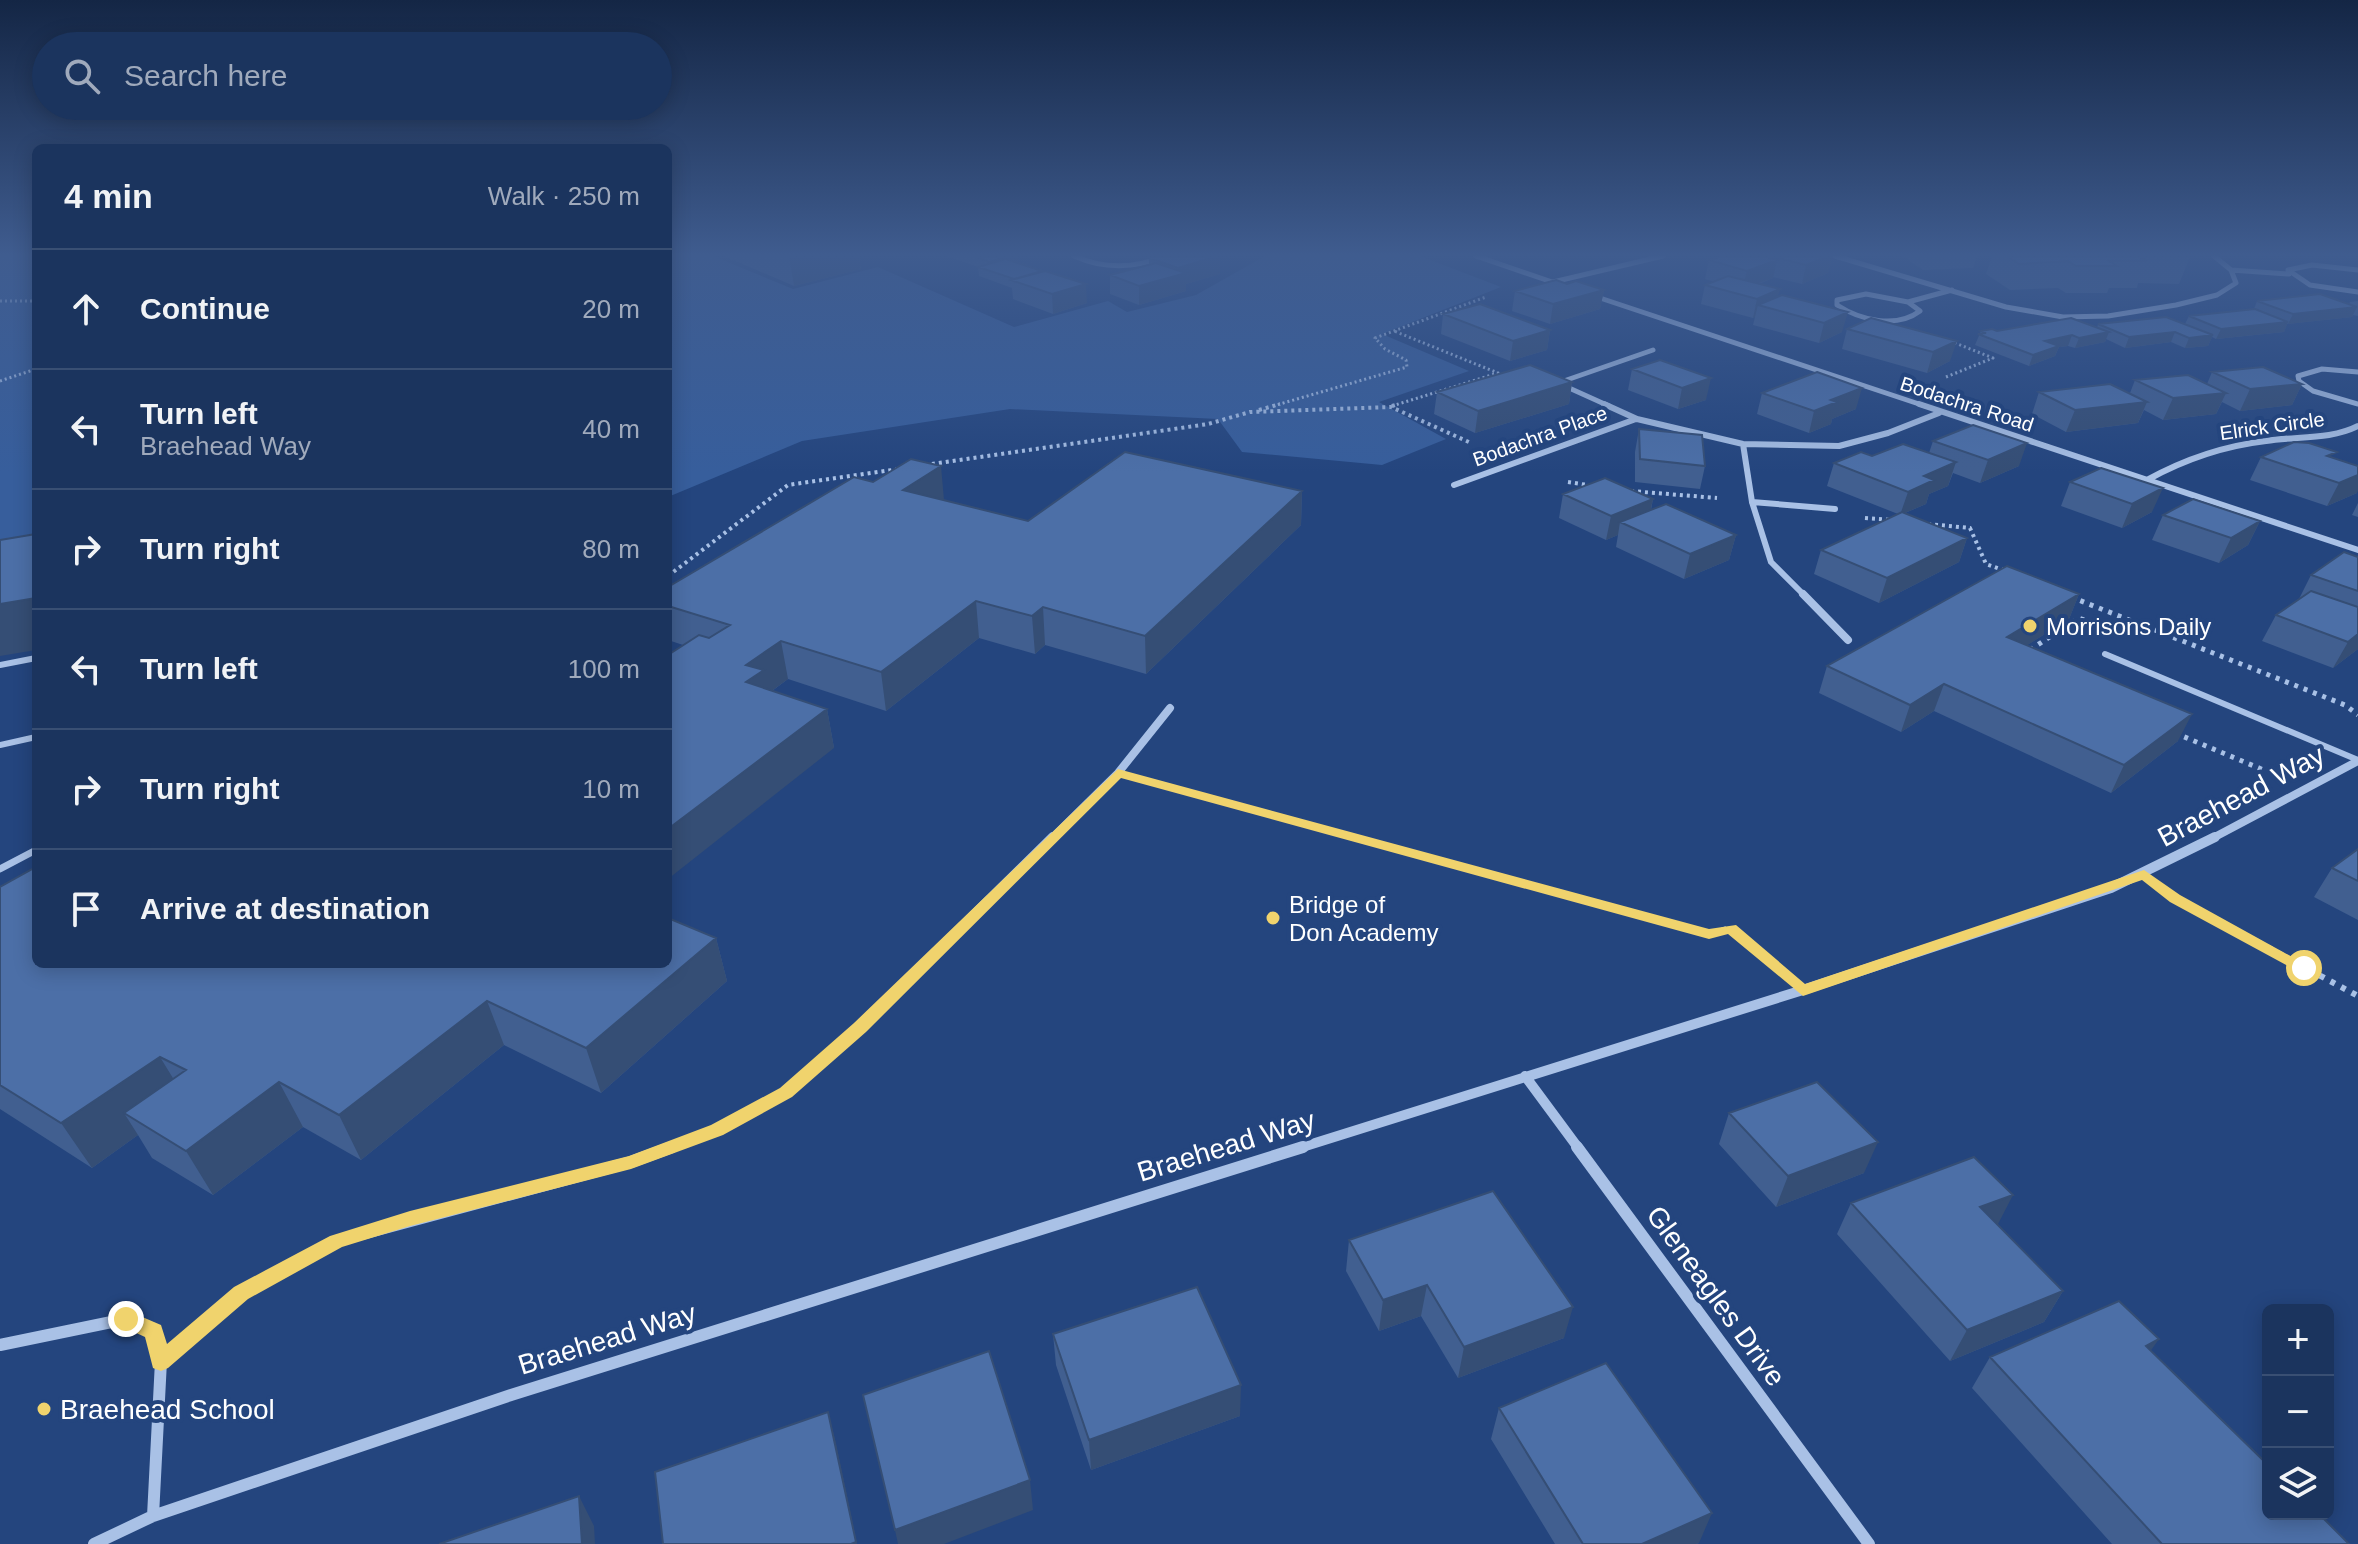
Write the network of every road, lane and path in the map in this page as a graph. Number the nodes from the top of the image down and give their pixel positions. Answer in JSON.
{"nodes":[{"id":1,"x":1402,"y":328,"type":"edge"},
{"id":2,"x":1690,"y":328,"type":"edge"},
{"id":3,"x":1919,"y":328,"type":"edge"},
{"id":4,"x":1394,"y":331,"type":"junction"},
{"id":5,"x":1653,"y":350,"type":"dead end"},
{"id":6,"x":32,"y":370,"type":"edge"},
{"id":7,"x":2358,"y":372,"type":"edge"},
{"id":8,"x":0,"y":381,"type":"edge"},
{"id":9,"x":1896,"y":397,"type":"junction"},
{"id":10,"x":2358,"y":404,"type":"edge"},
{"id":11,"x":1391,"y":407,"type":"junction"},
{"id":12,"x":1250,"y":412,"type":"junction"},
{"id":13,"x":1939,"y":412,"type":"junction"},
{"id":14,"x":1637,"y":419,"type":"junction"},
{"id":15,"x":2358,"y":426,"type":"edge"},
{"id":16,"x":1743,"y":444,"type":"junction"},
{"id":17,"x":1513,"y":462,"type":"junction"},
{"id":18,"x":2147,"y":480,"type":"junction"},
{"id":19,"x":1454,"y":485,"type":"dead end"},
{"id":20,"x":1605,"y":487,"type":"edge"},
{"id":21,"x":1618,"y":490,"type":"edge"},
{"id":22,"x":1752,"y":502,"type":"junction"},
{"id":23,"x":1835,"y":509,"type":"joint"},
{"id":24,"x":1894,"y":521,"type":"edge"},
{"id":25,"x":1924,"y":524,"type":"edge"},
{"id":26,"x":2358,"y":550,"type":"edge"},
{"id":27,"x":672,"y":573,"type":"edge"},
{"id":28,"x":2016,"y":575,"type":"edge"},
{"id":29,"x":2060,"y":593,"type":"edge"},
{"id":30,"x":1848,"y":640,"type":"dead end"},
{"id":31,"x":2105,"y":654,"type":"dead end"},
{"id":32,"x":32,"y":659,"type":"edge"},
{"id":33,"x":0,"y":665,"type":"edge"},
{"id":34,"x":1170,"y":708,"type":"dead end"},
{"id":35,"x":2358,"y":715,"type":"edge"},
{"id":36,"x":32,"y":738,"type":"edge"},
{"id":37,"x":0,"y":745,"type":"edge"},
{"id":38,"x":2358,"y":760,"type":"edge"},
{"id":39,"x":1118,"y":773,"type":"junction"},
{"id":40,"x":32,"y":852,"type":"edge"},
{"id":41,"x":0,"y":869,"type":"edge"},
{"id":42,"x":2144,"y":874,"type":"junction"},
{"id":43,"x":1803,"y":990,"type":"junction"},
{"id":44,"x":2358,"y":996,"type":"edge"},
{"id":45,"x":1525,"y":1076,"type":"junction"},
{"id":46,"x":0,"y":1345,"type":"edge"},
{"id":47,"x":161,"y":1361,"type":"junction"},
{"id":48,"x":153,"y":1516,"type":"junction"},
{"id":49,"x":94,"y":1544,"type":"edge"},
{"id":50,"x":1869,"y":1544,"type":"edge"}],
"edges":[{"from":1,"to":4,"type":"path"},
{"from":2,"to":9,"type":"street","name":"Bodachra Road"},
{"from":3,"to":9,"type":"path"},
{"from":4,"to":11,"type":"path"},
{"from":4,"to":12,"type":"path"},
{"from":5,"to":14,"type":"street","name":"Bodachra Place"},
{"from":6,"to":8,"type":"path"},
{"from":7,"to":10,"type":"street","name":"Elrick Circle"},
{"from":9,"to":13,"type":"street","name":"Bodachra Road"},
{"from":11,"to":12,"type":"path"},
{"from":11,"to":17,"type":"path"},
{"from":12,"to":27,"type":"path"},
{"from":13,"to":16,"type":"street","name":"Bodachra Place"},
{"from":13,"to":18,"type":"street","name":"Bodachra Road"},
{"from":14,"to":16,"type":"street","name":"Bodachra Place"},
{"from":14,"to":17,"type":"street","name":"Bodachra Place"},
{"from":15,"to":18,"type":"street","name":"Elrick Circle"},
{"from":16,"to":22,"type":"street"},
{"from":17,"to":19,"type":"street","name":"Bodachra Place"},
{"from":17,"to":20,"type":"path"},
{"from":18,"to":26,"type":"street","name":"Bodachra Road"},
{"from":21,"to":22,"type":"path"},
{"from":22,"to":23,"type":"street"},
{"from":22,"to":30,"type":"street"},
{"from":23,"to":24,"type":"path"},
{"from":25,"to":28,"type":"path"},
{"from":29,"to":35,"type":"path"},
{"from":31,"to":38,"type":"lane"},
{"from":32,"to":33,"type":"lane"},
{"from":34,"to":39,"type":"street"},
{"from":36,"to":37,"type":"lane"},
{"from":38,"to":42,"type":"street","name":"Braehead Way"},
{"from":39,"to":43,"type":"path"},
{"from":39,"to":47,"type":"street"},
{"from":40,"to":41,"type":"lane"},
{"from":42,"to":43,"type":"street","name":"Braehead Way"},
{"from":42,"to":44,"type":"path"},
{"from":43,"to":45,"type":"street","name":"Braehead Way"},
{"from":45,"to":48,"type":"street","name":"Braehead Way"},
{"from":45,"to":50,"type":"street","name":"Gleneagles Drive"},
{"from":46,"to":47,"type":"street"},
{"from":47,"to":48,"type":"street"},
{"from":48,"to":49,"type":"street","name":"Braehead Way"}]}
